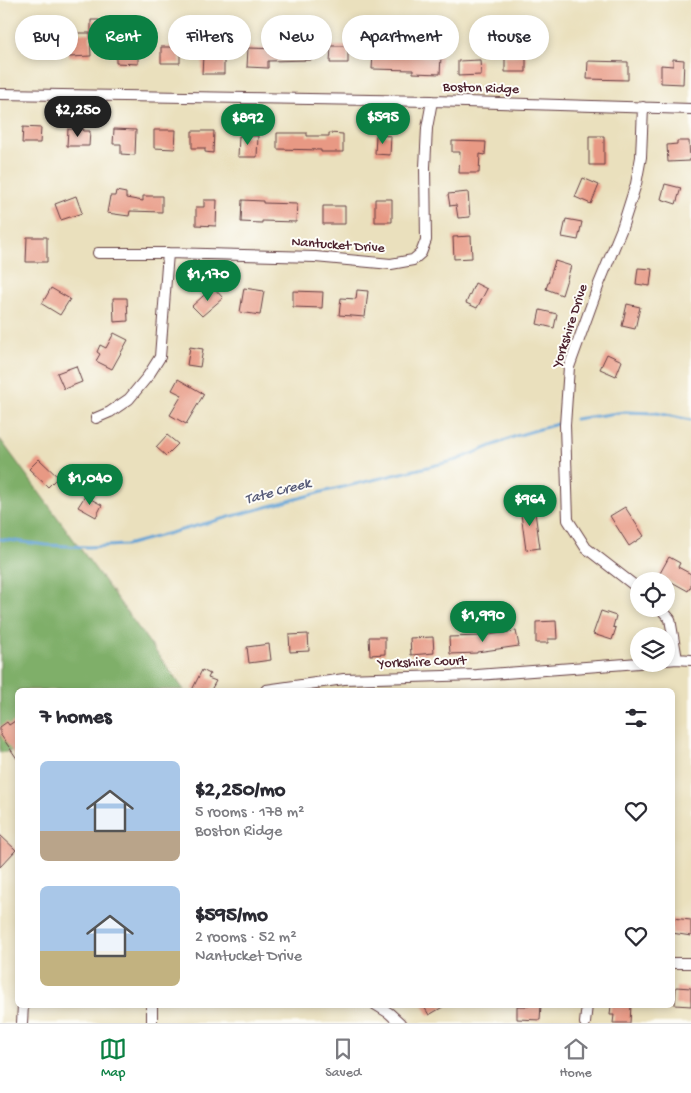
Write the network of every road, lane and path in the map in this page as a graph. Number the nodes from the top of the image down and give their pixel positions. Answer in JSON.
{"nodes":[{"id":1,"x":0,"y":94,"type":"edge"},
{"id":2,"x":432,"y":101,"type":"junction"},
{"id":3,"x":643,"y":107,"type":"junction"},
{"id":4,"x":691,"y":109,"type":"edge"},
{"id":5,"x":98,"y":253,"type":"dead end"},
{"id":6,"x":168,"y":253,"type":"junction"},
{"id":7,"x":96,"y":418,"type":"dead end"},
{"id":8,"x":630,"y":582,"type":"edge"},
{"id":9,"x":668,"y":617,"type":"edge"},
{"id":10,"x":677,"y":659,"type":"joint"},
{"id":11,"x":691,"y":660,"type":"edge"},
{"id":12,"x":630,"y":665,"type":"edge"},
{"id":13,"x":280,"y":688,"type":"edge"},
{"id":14,"x":691,"y":962,"type":"edge"},
{"id":15,"x":675,"y":963,"type":"edge"},
{"id":16,"x":23,"y":1008,"type":"edge"},
{"id":17,"x":152,"y":1008,"type":"edge"},
{"id":18,"x":381,"y":1008,"type":"edge"},
{"id":19,"x":587,"y":1008,"type":"edge"},
{"id":20,"x":22,"y":1023,"type":"edge"},
{"id":21,"x":152,"y":1023,"type":"edge"},
{"id":22,"x":400,"y":1023,"type":"edge"},
{"id":23,"x":585,"y":1023,"type":"edge"}],
"edges":[{"from":1,"to":2,"type":"street","name":"Boston Ridge"},
{"from":2,"to":3,"type":"street","name":"Boston Ridge"},
{"from":2,"to":6,"type":"street","name":"Nantucket Drive"},
{"from":3,"to":4,"type":"street","name":"Boston Ridge"},
{"from":3,"to":8,"type":"street","name":"Yorkshire Drive"},
{"from":5,"to":6,"type":"street","name":"Nantucket Drive"},
{"from":6,"to":7,"type":"street"},
{"from":9,"to":10,"type":"street"},
{"from":10,"to":11,"type":"street"},
{"from":12,"to":13,"type":"street","name":"Yorkshire Court"},
{"from":14,"to":15,"type":"street"},
{"from":16,"to":20,"type":"street"},
{"from":17,"to":21,"type":"street"},
{"from":18,"to":22,"type":"street"},
{"from":19,"to":23,"type":"street"}]}
